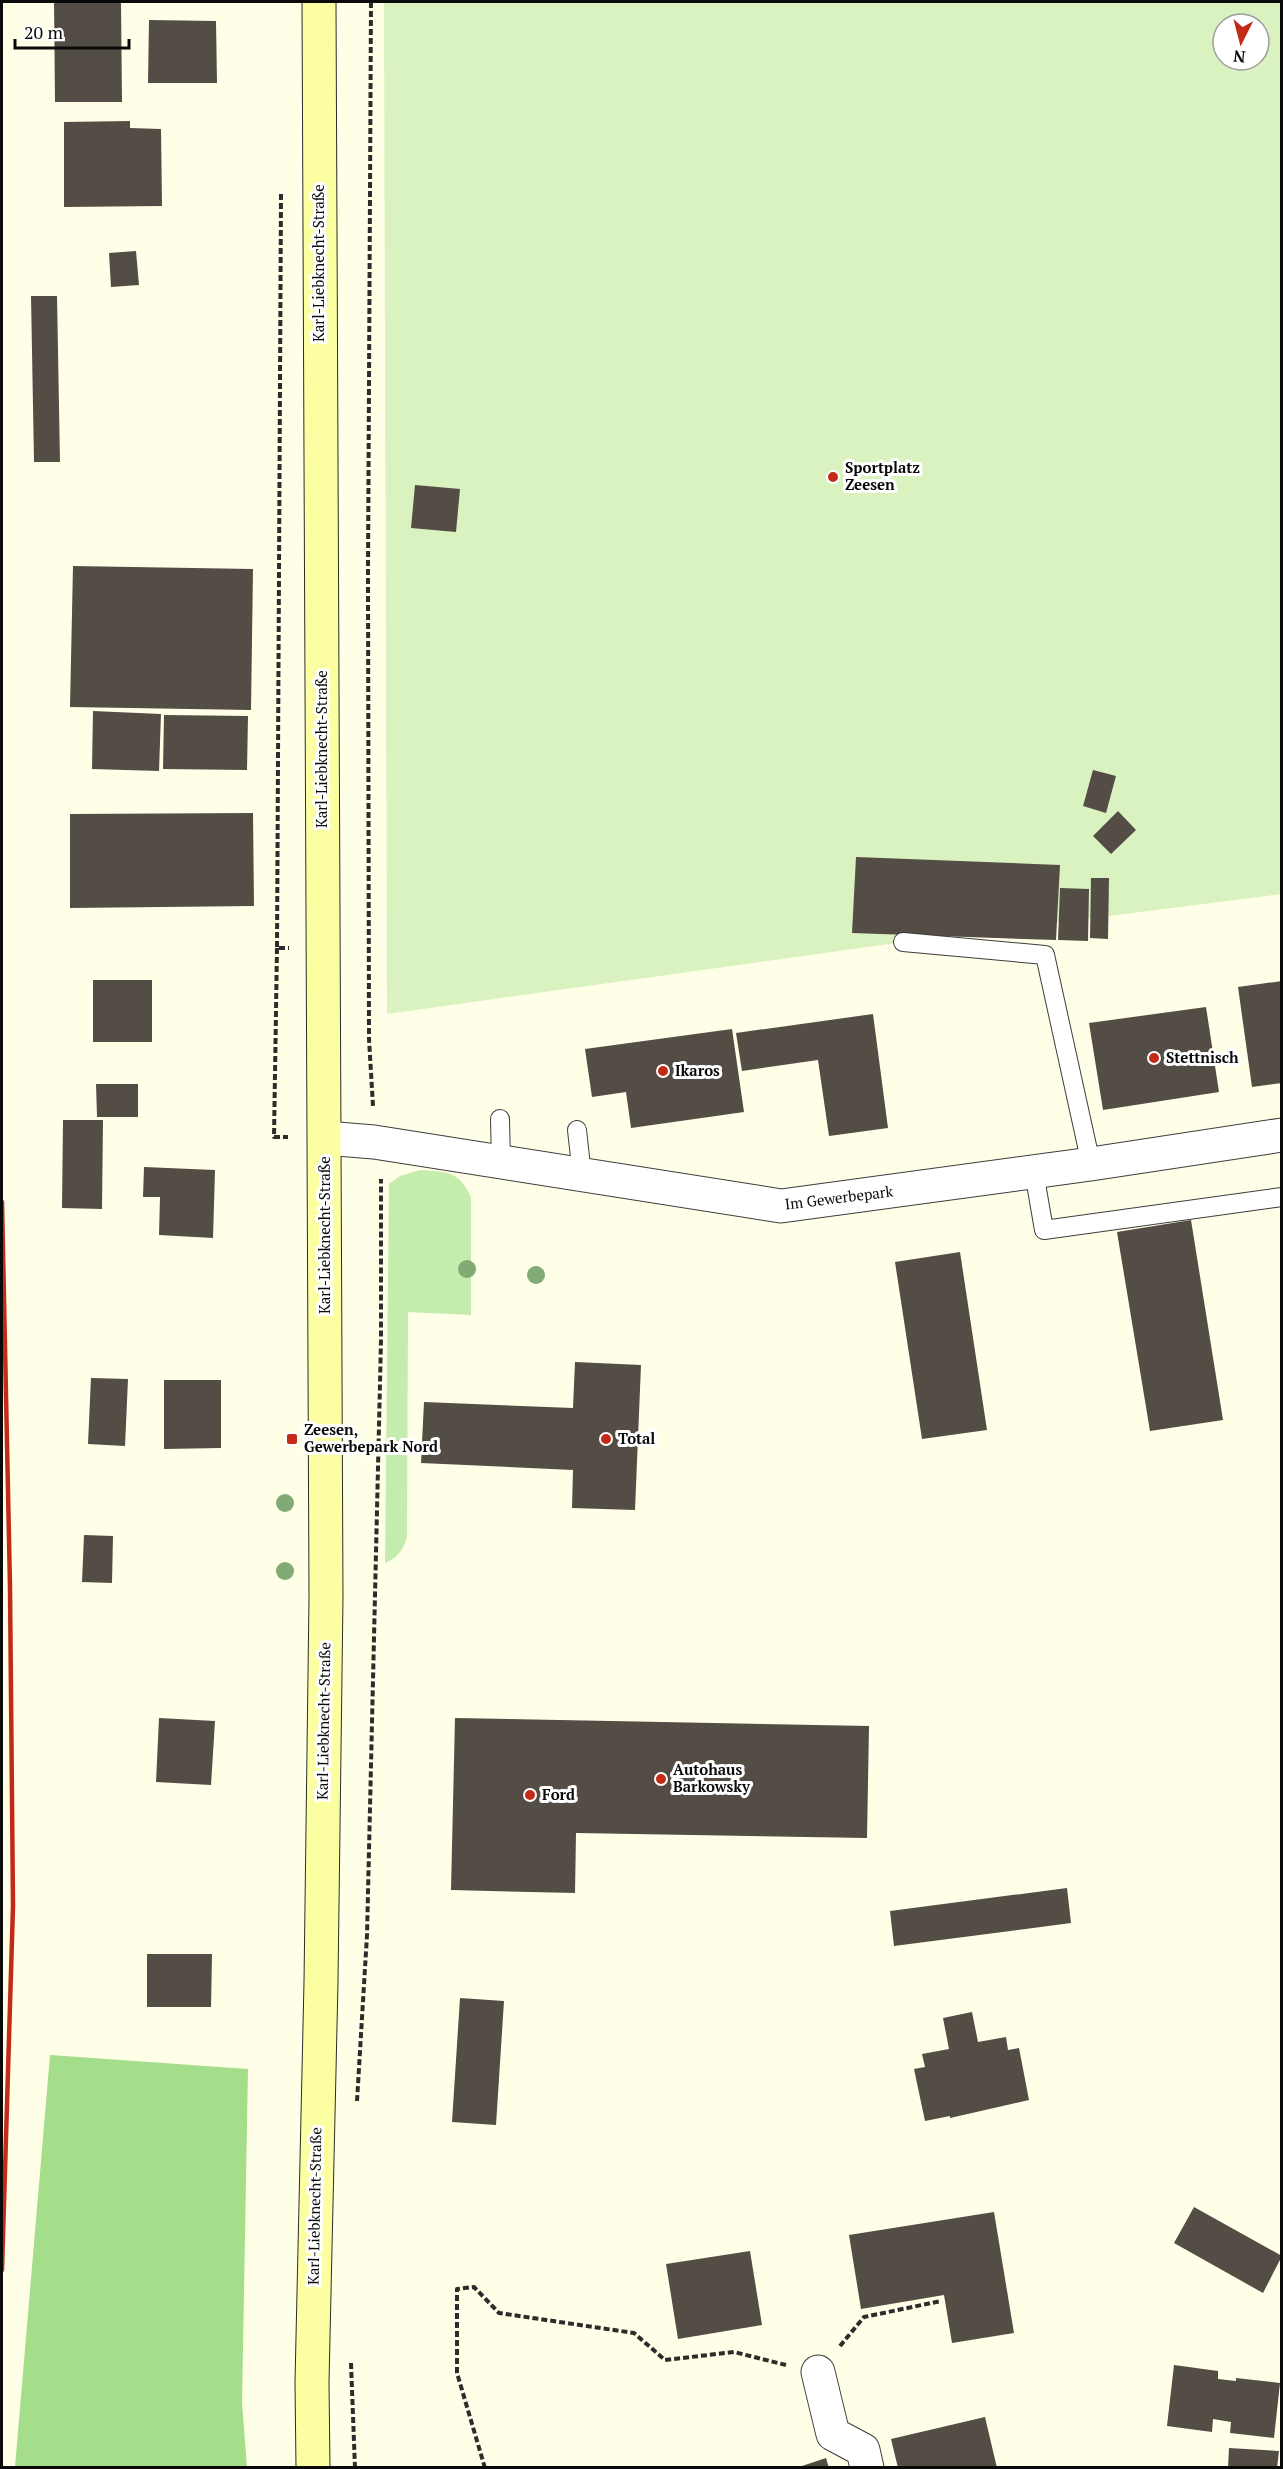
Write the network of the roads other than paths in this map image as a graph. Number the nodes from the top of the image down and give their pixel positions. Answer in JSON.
{"nodes":[{"id":1,"x":319,"y":2,"type":"edge"},
{"id":2,"x":903,"y":942,"type":"dead end"},
{"id":3,"x":500,"y":1119,"type":"dead end"},
{"id":4,"x":577,"y":1130,"type":"dead end"},
{"id":5,"x":1281,"y":1135,"type":"edge"},
{"id":6,"x":325,"y":1138,"type":"junction"},
{"id":7,"x":501,"y":1162,"type":"junction"},
{"id":8,"x":1091,"y":1164,"type":"junction"},
{"id":9,"x":1034,"y":1172,"type":"junction"},
{"id":10,"x":582,"y":1175,"type":"junction"},
{"id":11,"x":1281,"y":1197,"type":"edge"},
{"id":12,"x":818,"y":2372,"type":"road end"},
{"id":13,"x":313,"y":2468,"type":"edge"},
{"id":14,"x":867,"y":2468,"type":"edge"}],
"edges":[{"from":1,"to":6,"type":"street","name":"Karl-Liebknecht-Straße"},
{"from":2,"to":8,"type":"lane"},
{"from":3,"to":7,"type":"lane"},
{"from":4,"to":10,"type":"lane"},
{"from":5,"to":8,"type":"street","name":"Im Gewerbepark"},
{"from":6,"to":7,"type":"street","name":"Im Gewerbepark"},
{"from":6,"to":13,"type":"street","name":"Karl-Liebknecht-Straße"},
{"from":7,"to":10,"type":"street","name":"Im Gewerbepark"},
{"from":8,"to":9,"type":"street","name":"Im Gewerbepark"},
{"from":9,"to":10,"type":"street","name":"Im Gewerbepark"},
{"from":9,"to":11,"type":"lane"},
{"from":12,"to":14,"type":"street"}]}
